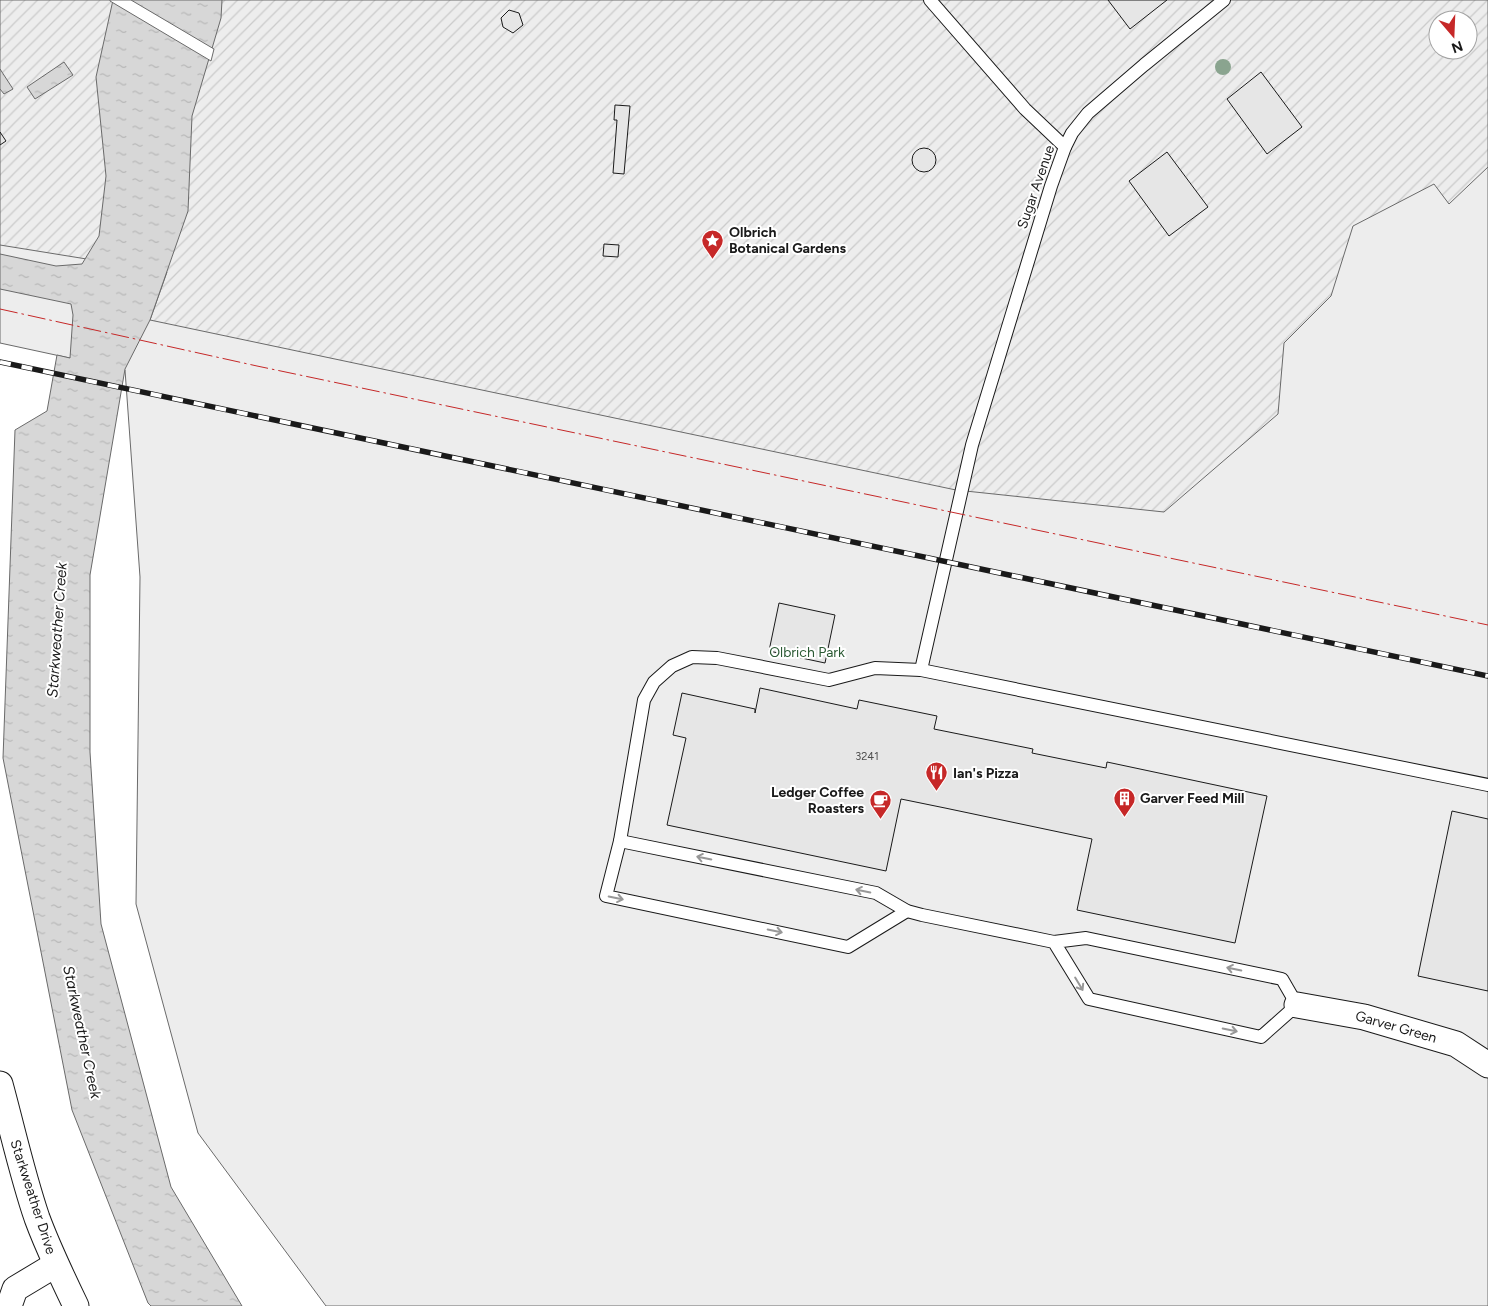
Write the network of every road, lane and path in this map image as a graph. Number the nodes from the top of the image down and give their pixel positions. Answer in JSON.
{"nodes":[{"id":1,"x":930,"y":0,"type":"edge"},
{"id":2,"x":1224,"y":0,"type":"edge"},
{"id":3,"x":1065,"y":147,"type":"junction"},
{"id":4,"x":921,"y":670,"type":"junction"},
{"id":5,"x":1488,"y":786,"type":"edge"},
{"id":6,"x":620,"y":841,"type":"junction"},
{"id":7,"x":906,"y":912,"type":"junction"},
{"id":8,"x":1054,"y":942,"type":"junction"},
{"id":9,"x":1298,"y":1005,"type":"junction"},
{"id":10,"x":1488,"y":1065,"type":"edge"},
{"id":11,"x":0,"y":1084,"type":"edge"},
{"id":12,"x":55,"y":1265,"type":"junction"},
{"id":13,"x":9,"y":1306,"type":"edge"},
{"id":14,"x":76,"y":1306,"type":"edge"}],
"edges":[{"from":1,"to":3,"type":"lane"},
{"from":2,"to":3,"type":"lane","name":"Sugar Avenue"},
{"from":3,"to":4,"type":"lane","name":"Sugar Avenue"},
{"from":4,"to":5,"type":"lane"},
{"from":4,"to":6,"type":"lane"},
{"from":7,"to":6,"type":"lane","one_way":true},
{"from":6,"to":7,"type":"lane","one_way":true},
{"from":7,"to":8,"type":"lane"},
{"from":9,"to":8,"type":"lane","one_way":true},
{"from":8,"to":9,"type":"lane","one_way":true},
{"from":9,"to":10,"type":"street","name":"Garver Green"},
{"from":11,"to":12,"type":"street","name":"Starkweather Drive"},
{"from":12,"to":13,"type":"street"},
{"from":12,"to":14,"type":"street","name":"Starkweather Drive"}]}
